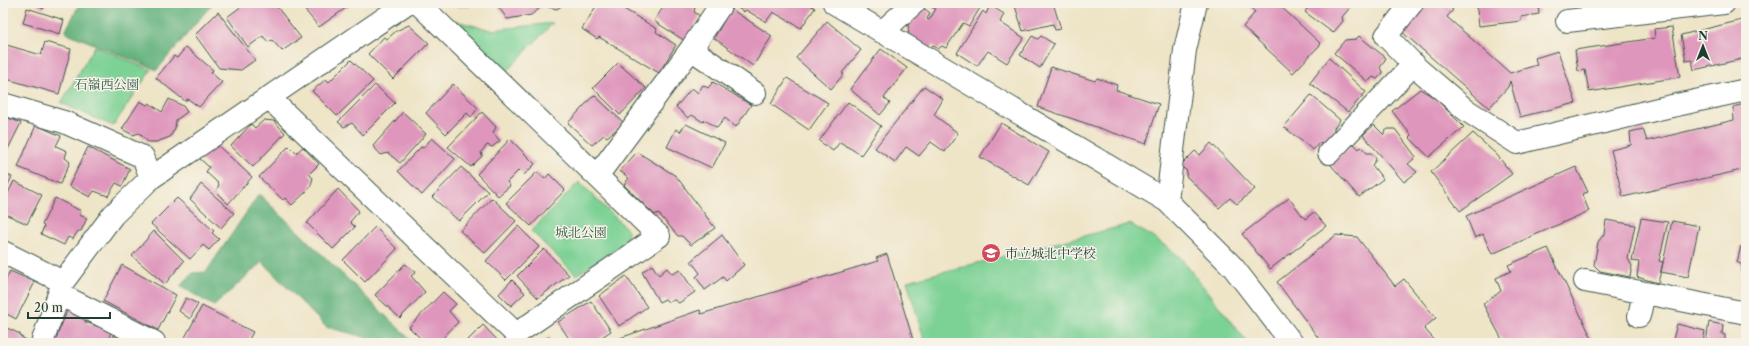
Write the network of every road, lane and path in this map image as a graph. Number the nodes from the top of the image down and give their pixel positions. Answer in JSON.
{"nodes":[{"id":1,"x":407,"y":3,"type":"edge"},
{"id":2,"x":418,"y":3,"type":"edge"},
{"id":3,"x":722,"y":3,"type":"edge"},
{"id":4,"x":834,"y":3,"type":"edge"},
{"id":5,"x":914,"y":3,"type":"edge"},
{"id":6,"x":1196,"y":3,"type":"edge"},
{"id":7,"x":1412,"y":3,"type":"edge"},
{"id":8,"x":1724,"y":3,"type":"edge"},
{"id":9,"x":1566,"y":21,"type":"dead end"},
{"id":10,"x":882,"y":32,"type":"junction"},
{"id":11,"x":691,"y":48,"type":"junction"},
{"id":12,"x":1414,"y":64,"type":"junction"},
{"id":13,"x":1746,"y":90,"type":"edge"},
{"id":14,"x":755,"y":93,"type":"dead end"},
{"id":15,"x":269,"y":98,"type":"junction"},
{"id":16,"x":3,"y":104,"type":"edge"},
{"id":17,"x":1329,"y":153,"type":"dead end"},
{"id":18,"x":597,"y":176,"type":"junction"},
{"id":19,"x":152,"y":178,"type":"junction"},
{"id":20,"x":1167,"y":202,"type":"junction"},
{"id":21,"x":3,"y":252,"type":"edge"},
{"id":22,"x":1585,"y":281,"type":"dead end"},
{"id":23,"x":61,"y":288,"type":"junction"},
{"id":24,"x":1644,"y":293,"type":"junction"},
{"id":25,"x":1746,"y":313,"type":"edge"},
{"id":26,"x":1639,"y":316,"type":"dead end"},
{"id":27,"x":154,"y":342,"type":"dead end"},
{"id":28,"x":42,"y":343,"type":"edge"},
{"id":29,"x":1292,"y":343,"type":"edge"}],
"edges":[{"from":1,"to":15,"type":"street"},
{"from":2,"to":18,"type":"street"},
{"from":3,"to":11,"type":"street"},
{"from":4,"to":10,"type":"street"},
{"from":5,"to":10,"type":"street"},
{"from":6,"to":20,"type":"street"},
{"from":7,"to":12,"type":"street"},
{"from":8,"to":9,"type":"street"},
{"from":10,"to":20,"type":"street"},
{"from":11,"to":14,"type":"street"},
{"from":11,"to":18,"type":"street"},
{"from":12,"to":13,"type":"street"},
{"from":12,"to":17,"type":"street"},
{"from":15,"to":18,"type":"street"},
{"from":15,"to":19,"type":"street"},
{"from":16,"to":19,"type":"street"},
{"from":19,"to":23,"type":"street"},
{"from":20,"to":29,"type":"street"},
{"from":21,"to":23,"type":"street"},
{"from":22,"to":24,"type":"street"},
{"from":23,"to":27,"type":"street"},
{"from":23,"to":28,"type":"street"},
{"from":24,"to":25,"type":"street"},
{"from":24,"to":26,"type":"street"}]}
